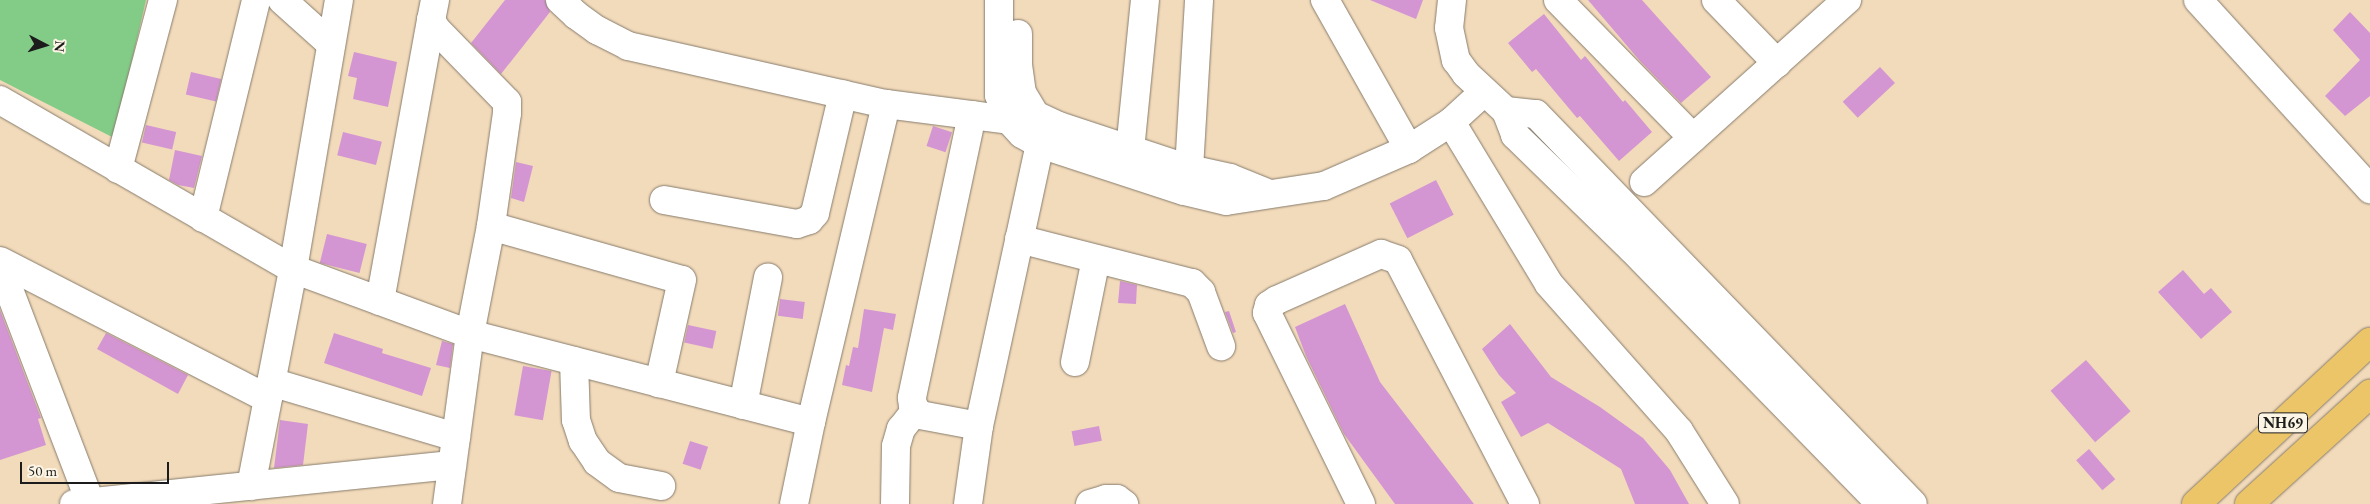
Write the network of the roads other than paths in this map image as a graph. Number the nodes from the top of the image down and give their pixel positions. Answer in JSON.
{"nodes":[{"id":1,"x":163,"y":0,"type":"edge"},
{"id":2,"x":256,"y":0,"type":"edge"},
{"id":3,"x":282,"y":0,"type":"edge"},
{"id":4,"x":339,"y":0,"type":"edge"},
{"id":5,"x":560,"y":0,"type":"edge"},
{"id":6,"x":999,"y":0,"type":"edge"},
{"id":7,"x":1017,"y":0,"type":"edge"},
{"id":8,"x":1145,"y":0,"type":"edge"},
{"id":9,"x":1199,"y":0,"type":"edge"},
{"id":10,"x":1326,"y":0,"type":"edge"},
{"id":11,"x":1452,"y":0,"type":"edge"},
{"id":12,"x":1558,"y":0,"type":"edge"},
{"id":13,"x":1716,"y":0,"type":"edge"},
{"id":14,"x":1847,"y":0,"type":"edge"},
{"id":15,"x":2198,"y":0,"type":"edge"},
{"id":16,"x":433,"y":10,"type":"edge"},
{"id":17,"x":331,"y":44,"type":"junction"},
{"id":18,"x":1777,"y":63,"type":"junction"},
{"id":19,"x":1484,"y":92,"type":"junction"},
{"id":20,"x":842,"y":94,"type":"junction"},
{"id":21,"x":0,"y":100,"type":"edge"},
{"id":22,"x":886,"y":104,"type":"junction"},
{"id":23,"x":1506,"y":111,"type":"junction"},
{"id":24,"x":972,"y":115,"type":"junction"},
{"id":25,"x":1022,"y":117,"type":"junction"},
{"id":26,"x":1452,"y":122,"type":"junction"},
{"id":27,"x":1693,"y":138,"type":"junction"},
{"id":28,"x":1040,"y":144,"type":"junction"},
{"id":29,"x":1409,"y":149,"type":"junction"},
{"id":30,"x":1130,"y":150,"type":"junction"},
{"id":31,"x":118,"y":169,"type":"junction"},
{"id":32,"x":1186,"y":180,"type":"junction"},
{"id":33,"x":1644,"y":182,"type":"dead end"},
{"id":34,"x":2370,"y":189,"type":"edge"},
{"id":35,"x":664,"y":200,"type":"dead end"},
{"id":36,"x":203,"y":218,"type":"junction"},
{"id":37,"x":491,"y":226,"type":"junction"},
{"id":38,"x":1019,"y":240,"type":"junction"},
{"id":39,"x":1096,"y":259,"type":"junction"},
{"id":40,"x":0,"y":261,"type":"edge"},
{"id":41,"x":0,"y":266,"type":"edge"},
{"id":42,"x":293,"y":269,"type":"junction"},
{"id":43,"x":768,"y":277,"type":"dead end"},
{"id":44,"x":380,"y":301,"type":"junction"},
{"id":45,"x":470,"y":334,"type":"junction"},
{"id":46,"x":2370,"y":342,"type":"edge"},
{"id":47,"x":1221,"y":346,"type":"dead end"},
{"id":48,"x":574,"y":361,"type":"junction"},
{"id":49,"x":1075,"y":362,"type":"dead end"},
{"id":50,"x":659,"y":383,"type":"junction"},
{"id":51,"x":269,"y":390,"type":"junction"},
{"id":52,"x":2370,"y":394,"type":"edge"},
{"id":53,"x":744,"y":405,"type":"junction"},
{"id":54,"x":915,"y":411,"type":"junction"},
{"id":55,"x":811,"y":422,"type":"junction"},
{"id":56,"x":979,"y":426,"type":"junction"},
{"id":57,"x":456,"y":437,"type":"junction"},
{"id":58,"x":452,"y":465,"type":"junction"},
{"id":59,"x":251,"y":486,"type":"junction"},
{"id":60,"x":660,"y":486,"type":"dead end"},
{"id":61,"x":82,"y":503,"type":"edge"},
{"id":62,"x":447,"y":504,"type":"edge"},
{"id":63,"x":794,"y":504,"type":"edge"},
{"id":64,"x":895,"y":504,"type":"edge"},
{"id":65,"x":968,"y":504,"type":"edge"},
{"id":66,"x":1090,"y":504,"type":"edge"},
{"id":67,"x":1124,"y":504,"type":"edge"},
{"id":68,"x":1361,"y":504,"type":"edge"},
{"id":69,"x":1525,"y":504,"type":"edge"},
{"id":70,"x":1725,"y":504,"type":"edge"},
{"id":71,"x":1881,"y":504,"type":"edge"},
{"id":72,"x":1913,"y":504,"type":"edge"},
{"id":73,"x":2196,"y":504,"type":"edge"},
{"id":74,"x":2249,"y":504,"type":"edge"}],
"edges":[{"from":1,"to":31,"type":"street"},
{"from":2,"to":36,"type":"street"},
{"from":3,"to":17,"type":"street"},
{"from":4,"to":17,"type":"street"},
{"from":5,"to":20,"type":"street"},
{"from":6,"to":25,"type":"street"},
{"from":7,"to":25,"type":"street"},
{"from":8,"to":30,"type":"street"},
{"from":9,"to":32,"type":"street"},
{"from":10,"to":29,"type":"street"},
{"from":11,"to":19,"type":"street"},
{"from":12,"to":27,"type":"street"},
{"from":13,"to":18,"type":"street"},
{"from":14,"to":18,"type":"street"},
{"from":15,"to":34,"type":"street"},
{"from":16,"to":37,"type":"street"},
{"from":16,"to":44,"type":"street"},
{"from":17,"to":42,"type":"street"},
{"from":18,"to":27,"type":"street"},
{"from":19,"to":23,"type":"street"},
{"from":19,"to":26,"type":"street"},
{"from":20,"to":22,"type":"street"},
{"from":20,"to":35,"type":"street"},
{"from":21,"to":31,"type":"street"},
{"from":22,"to":24,"type":"street"},
{"from":22,"to":55,"type":"street"},
{"from":23,"to":71,"type":"street"},
{"from":23,"to":72,"type":"street"},
{"from":24,"to":25,"type":"street"},
{"from":24,"to":54,"type":"street"},
{"from":25,"to":28,"type":"street"},
{"from":25,"to":30,"type":"street"},
{"from":26,"to":29,"type":"street"},
{"from":26,"to":70,"type":"street"},
{"from":27,"to":33,"type":"street"},
{"from":28,"to":32,"type":"street"},
{"from":28,"to":38,"type":"street"},
{"from":29,"to":32,"type":"street"},
{"from":30,"to":32,"type":"street"},
{"from":31,"to":36,"type":"street"},
{"from":36,"to":42,"type":"street"},
{"from":37,"to":45,"type":"street"},
{"from":37,"to":50,"type":"street"},
{"from":38,"to":39,"type":"street"},
{"from":38,"to":56,"type":"street"},
{"from":39,"to":47,"type":"street"},
{"from":39,"to":49,"type":"street"},
{"from":40,"to":51,"type":"street"},
{"from":41,"to":61,"type":"street"},
{"from":42,"to":44,"type":"street"},
{"from":42,"to":51,"type":"street"},
{"from":43,"to":53,"type":"street"},
{"from":44,"to":45,"type":"street"},
{"from":45,"to":48,"type":"street"},
{"from":45,"to":57,"type":"street"},
{"from":46,"to":73,"type":"highway","number":"NH69"},
{"from":48,"to":50,"type":"street"},
{"from":48,"to":60,"type":"street"},
{"from":50,"to":53,"type":"street"},
{"from":51,"to":57,"type":"street"},
{"from":51,"to":59,"type":"street"},
{"from":52,"to":74,"type":"highway","number":"NH69"},
{"from":53,"to":55,"type":"street"},
{"from":54,"to":56,"type":"street"},
{"from":54,"to":64,"type":"street"},
{"from":55,"to":63,"type":"street"},
{"from":56,"to":65,"type":"street"},
{"from":57,"to":58,"type":"street"},
{"from":58,"to":59,"type":"street"},
{"from":58,"to":62,"type":"street"},
{"from":59,"to":61,"type":"street"},
{"from":66,"to":67,"type":"street"},
{"from":68,"to":69,"type":"street"}]}
